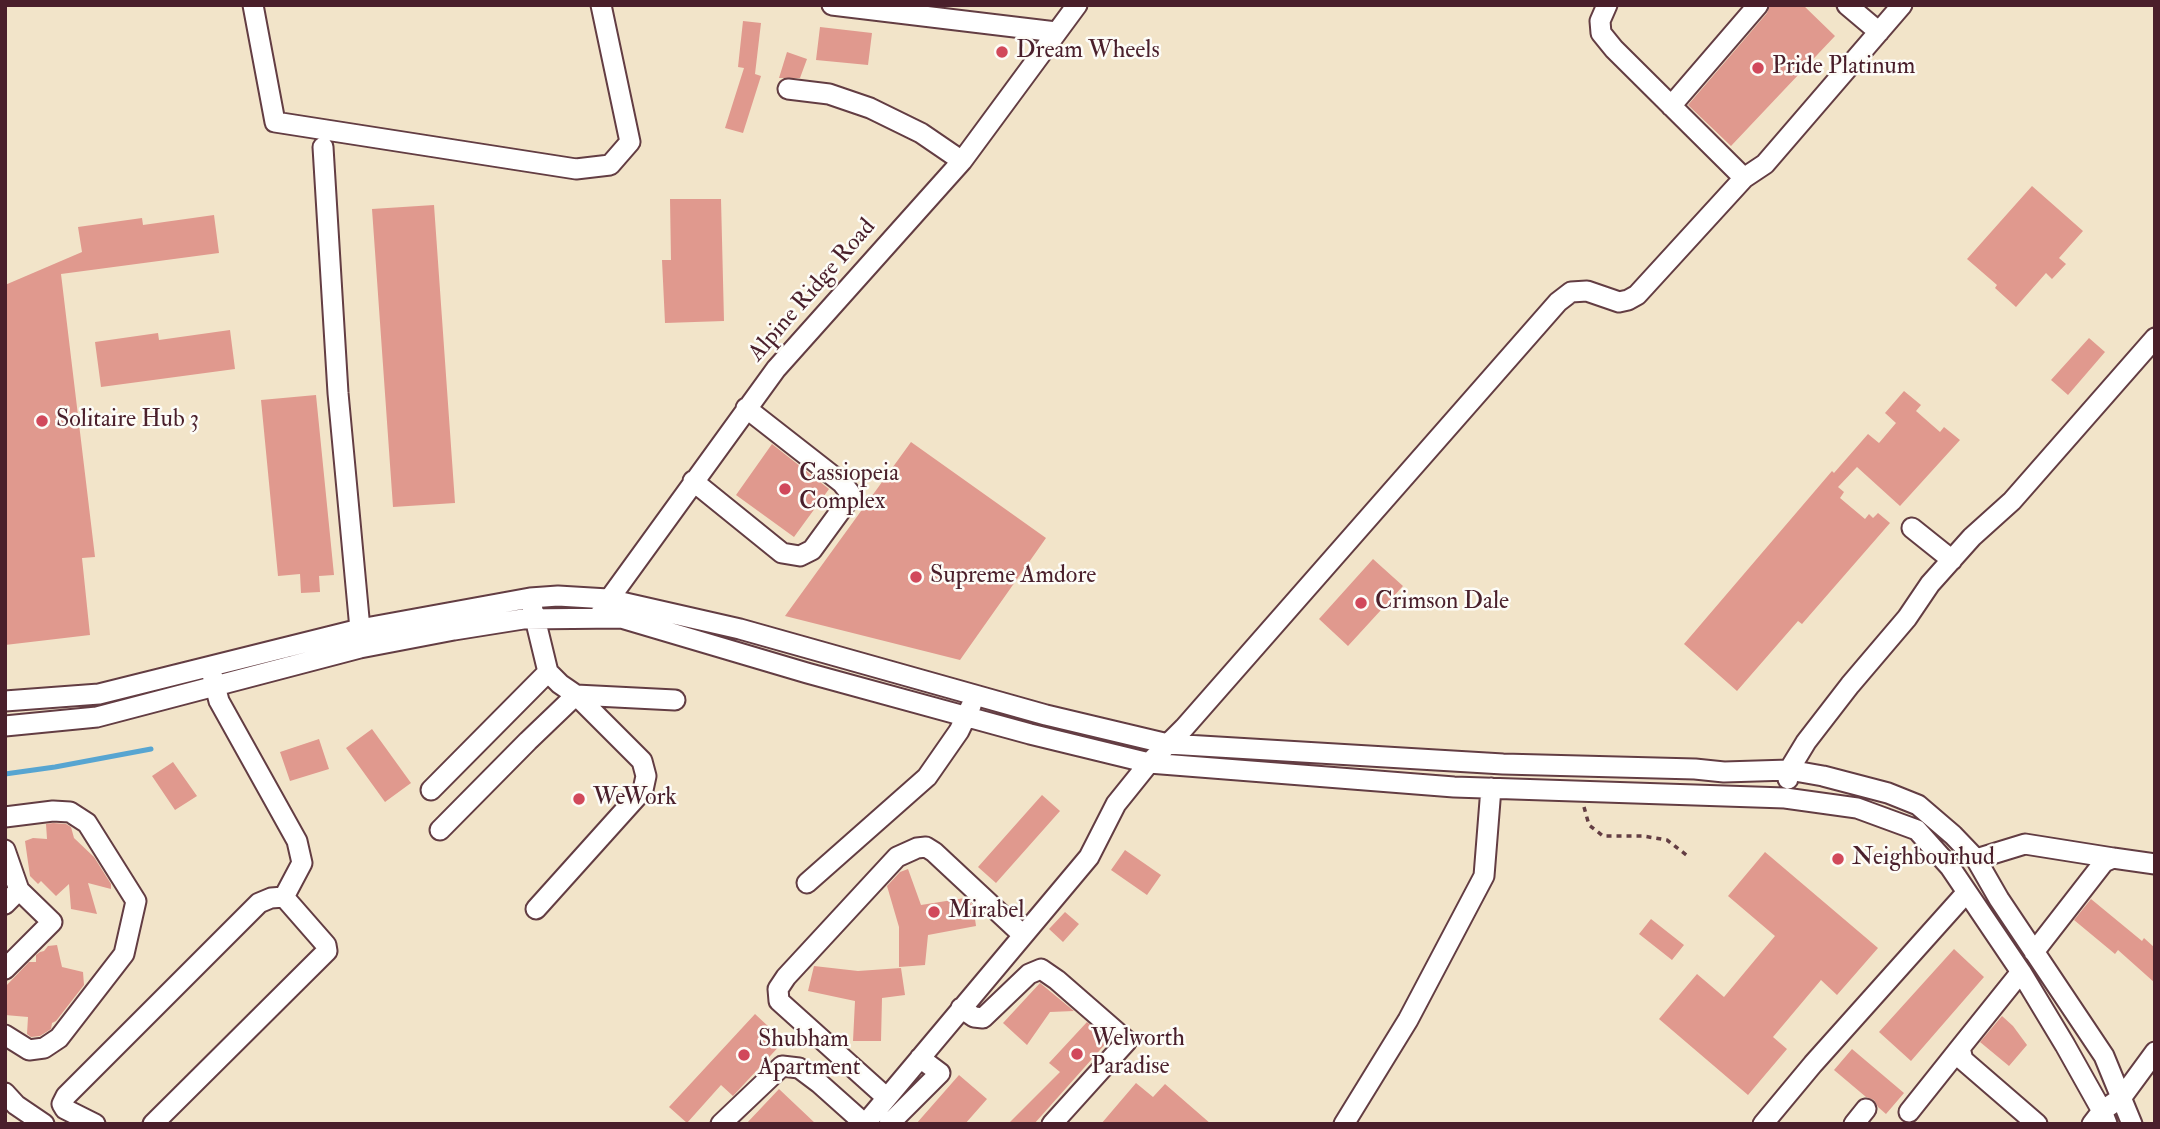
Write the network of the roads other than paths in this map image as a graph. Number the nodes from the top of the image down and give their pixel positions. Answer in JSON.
{"nodes":[{"id":1,"x":253,"y":5,"type":"edge"},
{"id":2,"x":601,"y":5,"type":"edge"},
{"id":3,"x":832,"y":5,"type":"edge"},
{"id":4,"x":1077,"y":5,"type":"edge"},
{"id":5,"x":1607,"y":5,"type":"edge"},
{"id":6,"x":1758,"y":5,"type":"edge"},
{"id":7,"x":1847,"y":5,"type":"edge"},
{"id":8,"x":1902,"y":5,"type":"edge"},
{"id":9,"x":978,"y":13,"type":"edge"},
{"id":10,"x":1056,"y":32,"type":"junction"},
{"id":11,"x":1879,"y":32,"type":"junction"},
{"id":12,"x":788,"y":89,"type":"dead end"},
{"id":13,"x":1671,"y":106,"type":"junction"},
{"id":14,"x":323,"y":147,"type":"dead end"},
{"id":15,"x":962,"y":161,"type":"junction"},
{"id":16,"x":1744,"y":178,"type":"junction"},
{"id":17,"x":2155,"y":338,"type":"edge"},
{"id":18,"x":746,"y":408,"type":"junction"},
{"id":19,"x":693,"y":481,"type":"junction"},
{"id":20,"x":1912,"y":528,"type":"dead end"},
{"id":21,"x":1952,"y":560,"type":"junction"},
{"id":22,"x":530,"y":598,"type":"junction"},
{"id":23,"x":608,"y":599,"type":"junction"},
{"id":24,"x":534,"y":618,"type":"junction"},
{"id":25,"x":597,"y":618,"type":"junction"},
{"id":26,"x":360,"y":629,"type":"junction"},
{"id":27,"x":548,"y":671,"type":"junction"},
{"id":28,"x":212,"y":676,"type":"junction"},
{"id":29,"x":576,"y":695,"type":"junction"},
{"id":30,"x":976,"y":695,"type":"junction"},
{"id":31,"x":675,"y":700,"type":"dead end"},
{"id":32,"x":5,"y":701,"type":"edge"},
{"id":33,"x":966,"y":716,"type":"junction"},
{"id":34,"x":5,"y":726,"type":"edge"},
{"id":35,"x":1168,"y":744,"type":"junction"},
{"id":36,"x":1149,"y":763,"type":"junction"},
{"id":37,"x":1788,"y":771,"type":"junction"},
{"id":38,"x":1490,"y":788,"type":"junction"},
{"id":39,"x":432,"y":790,"type":"dead end"},
{"id":40,"x":1786,"y":798,"type":"junction"},
{"id":41,"x":5,"y":817,"type":"edge"},
{"id":42,"x":440,"y":830,"type":"dead end"},
{"id":43,"x":5,"y":850,"type":"edge"},
{"id":44,"x":2113,"y":858,"type":"junction"},
{"id":45,"x":1976,"y":859,"type":"junction"},
{"id":46,"x":2155,"y":864,"type":"edge"},
{"id":47,"x":807,"y":883,"type":"dead end"},
{"id":48,"x":19,"y":890,"type":"junction"},
{"id":49,"x":1966,"y":892,"type":"junction"},
{"id":50,"x":284,"y":897,"type":"junction"},
{"id":51,"x":5,"y":904,"type":"edge"},
{"id":52,"x":536,"y":909,"type":"dead end"},
{"id":53,"x":1023,"y":935,"type":"junction"},
{"id":54,"x":2034,"y":952,"type":"junction"},
{"id":55,"x":5,"y":969,"type":"edge"},
{"id":56,"x":2021,"y":972,"type":"junction"},
{"id":57,"x":961,"y":1008,"type":"junction"},
{"id":58,"x":5,"y":1035,"type":"edge"},
{"id":59,"x":1960,"y":1048,"type":"junction"},
{"id":60,"x":2155,"y":1052,"type":"edge"},
{"id":61,"x":920,"y":1058,"type":"junction"},
{"id":62,"x":5,"y":1093,"type":"edge"},
{"id":63,"x":2122,"y":1097,"type":"junction"},
{"id":64,"x":887,"y":1098,"type":"junction"},
{"id":65,"x":1909,"y":1112,"type":"dead end"},
{"id":66,"x":2100,"y":1119,"type":"edge"},
{"id":67,"x":44,"y":1124,"type":"edge"},
{"id":68,"x":95,"y":1124,"type":"edge"},
{"id":69,"x":153,"y":1124,"type":"edge"},
{"id":70,"x":721,"y":1124,"type":"edge"},
{"id":71,"x":889,"y":1124,"type":"edge"},
{"id":72,"x":1052,"y":1124,"type":"edge"},
{"id":73,"x":1344,"y":1124,"type":"edge"},
{"id":74,"x":1763,"y":1124,"type":"edge"},
{"id":75,"x":2037,"y":1124,"type":"edge"},
{"id":76,"x":2132,"y":1124,"type":"edge"}],
"edges":[{"from":1,"to":2,"type":"street"},
{"from":3,"to":9,"type":"street"},
{"from":4,"to":10,"type":"street","name":"Alpine Ridge Road"},
{"from":5,"to":13,"type":"street"},
{"from":6,"to":13,"type":"street"},
{"from":7,"to":11,"type":"street"},
{"from":8,"to":11,"type":"street"},
{"from":9,"to":10,"type":"street"},
{"from":10,"to":15,"type":"street","name":"Alpine Ridge Road"},
{"from":11,"to":16,"type":"street"},
{"from":12,"to":15,"type":"street"},
{"from":13,"to":16,"type":"street"},
{"from":14,"to":26,"type":"street"},
{"from":15,"to":18,"type":"street","name":"Alpine Ridge Road"},
{"from":16,"to":35,"type":"street"},
{"from":17,"to":21,"type":"street"},
{"from":18,"to":19,"type":"street","name":"Alpine Ridge Road"},
{"from":18,"to":19,"type":"street"},
{"from":19,"to":23,"type":"street","name":"Alpine Ridge Road"},
{"from":20,"to":21,"type":"street"},
{"from":21,"to":37,"type":"street"},
{"from":22,"to":23,"type":"street"},
{"from":22,"to":24,"type":"street"},
{"from":22,"to":26,"type":"street"},
{"from":23,"to":25,"type":"street","name":"Alpine Ridge Road"},
{"from":23,"to":30,"type":"street"},
{"from":24,"to":25,"type":"street"},
{"from":24,"to":27,"type":"street"},
{"from":24,"to":28,"type":"street"},
{"from":25,"to":33,"type":"street"},
{"from":26,"to":28,"type":"street"},
{"from":27,"to":29,"type":"street"},
{"from":27,"to":39,"type":"street"},
{"from":28,"to":32,"type":"street"},
{"from":28,"to":34,"type":"street"},
{"from":28,"to":50,"type":"street"},
{"from":29,"to":31,"type":"street"},
{"from":29,"to":42,"type":"street"},
{"from":29,"to":52,"type":"street"},
{"from":30,"to":33,"type":"street"},
{"from":30,"to":35,"type":"street"},
{"from":33,"to":36,"type":"street"},
{"from":33,"to":47,"type":"street"},
{"from":35,"to":36,"type":"street"},
{"from":35,"to":37,"type":"street"},
{"from":36,"to":38,"type":"street"},
{"from":36,"to":53,"type":"street"},
{"from":37,"to":40,"type":"street"},
{"from":37,"to":45,"type":"street"},
{"from":38,"to":40,"type":"street"},
{"from":38,"to":73,"type":"street"},
{"from":40,"to":49,"type":"street"},
{"from":41,"to":58,"type":"street"},
{"from":43,"to":48,"type":"street"},
{"from":44,"to":45,"type":"street"},
{"from":44,"to":46,"type":"street"},
{"from":44,"to":54,"type":"street"},
{"from":45,"to":54,"type":"street"},
{"from":48,"to":51,"type":"street"},
{"from":48,"to":55,"type":"street"},
{"from":49,"to":56,"type":"street"},
{"from":49,"to":74,"type":"street"},
{"from":50,"to":68,"type":"street"},
{"from":50,"to":69,"type":"street"},
{"from":53,"to":57,"type":"street"},
{"from":53,"to":64,"type":"street"},
{"from":54,"to":63,"type":"street"},
{"from":56,"to":59,"type":"street"},
{"from":56,"to":66,"type":"street"},
{"from":57,"to":61,"type":"street"},
{"from":57,"to":72,"type":"street"},
{"from":59,"to":65,"type":"street"},
{"from":59,"to":75,"type":"street"},
{"from":60,"to":63,"type":"street"},
{"from":61,"to":64,"type":"street"},
{"from":61,"to":71,"type":"street"},
{"from":62,"to":67,"type":"street"},
{"from":63,"to":66,"type":"street"},
{"from":63,"to":76,"type":"street"},
{"from":64,"to":70,"type":"street"}]}
